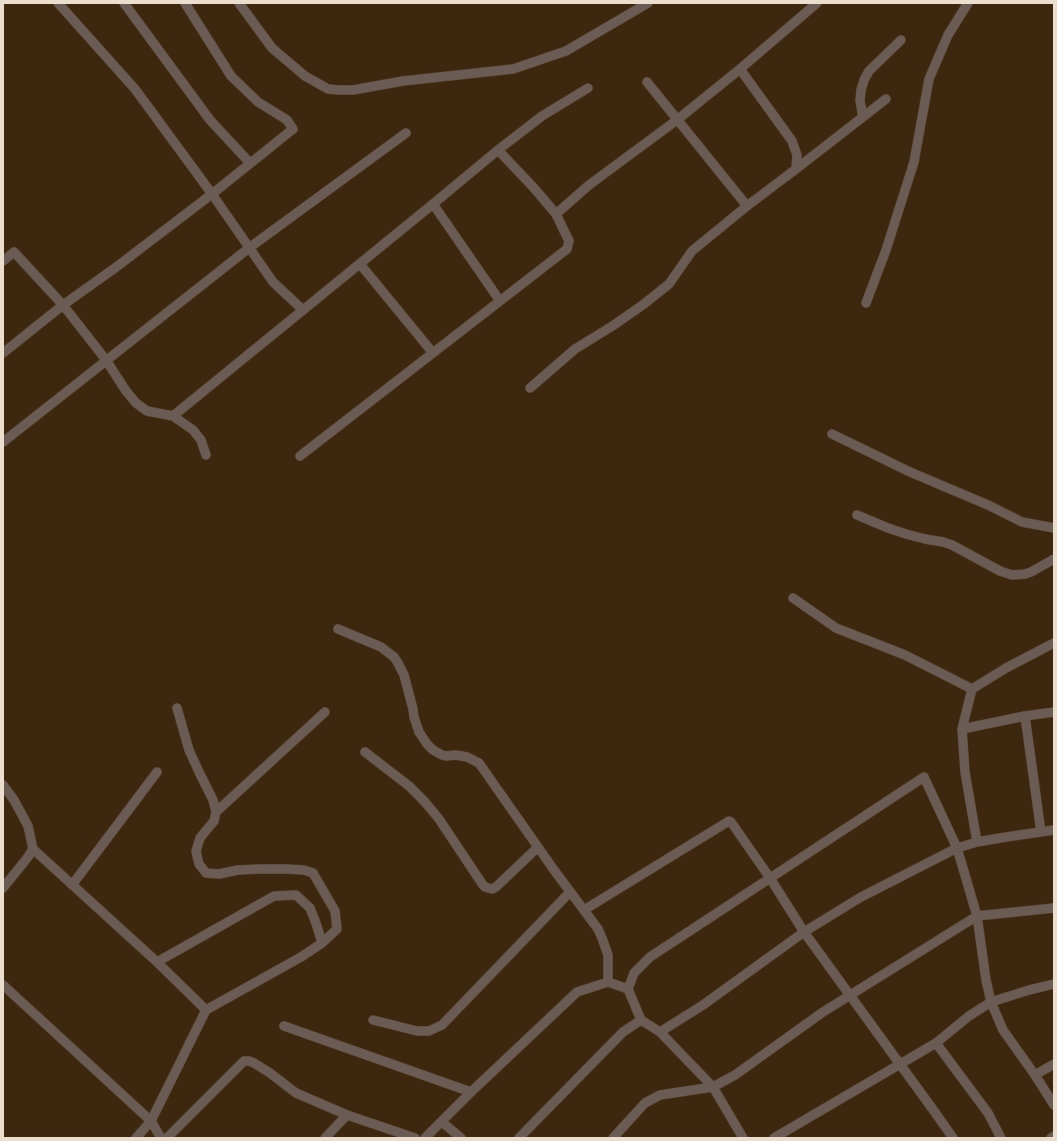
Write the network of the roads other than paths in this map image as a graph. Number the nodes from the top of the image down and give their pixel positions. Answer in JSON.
{"nodes":[{"id":1,"x":58,"y":3,"type":"edge"},
{"id":2,"x":124,"y":3,"type":"edge"},
{"id":3,"x":185,"y":3,"type":"edge"},
{"id":4,"x":239,"y":3,"type":"edge"},
{"id":5,"x":648,"y":3,"type":"edge"},
{"id":6,"x":817,"y":3,"type":"edge"},
{"id":7,"x":968,"y":3,"type":"edge"},
{"id":8,"x":901,"y":40,"type":"dead end"},
{"id":9,"x":740,"y":69,"type":"junction"},
{"id":10,"x":647,"y":82,"type":"dead end"},
{"id":11,"x":588,"y":88,"type":"dead end"},
{"id":12,"x":886,"y":99,"type":"dead end"},
{"id":13,"x":863,"y":117,"type":"junction"},
{"id":14,"x":677,"y":120,"type":"junction"},
{"id":15,"x":406,"y":133,"type":"dead end"},
{"id":16,"x":498,"y":150,"type":"junction"},
{"id":17,"x":250,"y":163,"type":"junction"},
{"id":18,"x":796,"y":169,"type":"junction"},
{"id":19,"x":212,"y":194,"type":"junction"},
{"id":20,"x":433,"y":204,"type":"junction"},
{"id":21,"x":747,"y":206,"type":"junction"},
{"id":22,"x":556,"y":214,"type":"junction"},
{"id":23,"x":250,"y":248,"type":"junction"},
{"id":24,"x":3,"y":261,"type":"edge"},
{"id":25,"x":360,"y":264,"type":"junction"},
{"id":26,"x":500,"y":301,"type":"junction"},
{"id":27,"x":866,"y":303,"type":"dead end"},
{"id":28,"x":63,"y":305,"type":"junction"},
{"id":29,"x":303,"y":310,"type":"junction"},
{"id":30,"x":3,"y":353,"type":"edge"},
{"id":31,"x":433,"y":353,"type":"junction"},
{"id":32,"x":106,"y":360,"type":"junction"},
{"id":33,"x":530,"y":388,"type":"dead end"},
{"id":34,"x":173,"y":416,"type":"junction"},
{"id":35,"x":832,"y":434,"type":"dead end"},
{"id":36,"x":3,"y":442,"type":"edge"},
{"id":37,"x":206,"y":454,"type":"dead end"},
{"id":38,"x":300,"y":456,"type":"dead end"},
{"id":39,"x":857,"y":515,"type":"dead end"},
{"id":40,"x":1054,"y":528,"type":"edge"},
{"id":41,"x":1054,"y":559,"type":"edge"},
{"id":42,"x":793,"y":598,"type":"dead end"},
{"id":43,"x":338,"y":629,"type":"dead end"},
{"id":44,"x":1054,"y":643,"type":"edge"},
{"id":45,"x":972,"y":690,"type":"junction"},
{"id":46,"x":177,"y":708,"type":"dead end"},
{"id":47,"x":325,"y":712,"type":"dead end"},
{"id":48,"x":1054,"y":712,"type":"edge"},
{"id":49,"x":1025,"y":716,"type":"junction"},
{"id":50,"x":962,"y":729,"type":"junction"},
{"id":51,"x":365,"y":752,"type":"dead end"},
{"id":52,"x":157,"y":772,"type":"dead end"},
{"id":53,"x":3,"y":785,"type":"edge"},
{"id":54,"x":216,"y":812,"type":"junction"},
{"id":55,"x":1054,"y":830,"type":"edge"},
{"id":56,"x":1041,"y":832,"type":"junction"},
{"id":57,"x":977,"y":842,"type":"junction"},
{"id":58,"x":538,"y":846,"type":"junction"},
{"id":59,"x":957,"y":848,"type":"junction"},
{"id":60,"x":33,"y":849,"type":"junction"},
{"id":61,"x":770,"y":878,"type":"junction"},
{"id":62,"x":72,"y":885,"type":"junction"},
{"id":63,"x":3,"y":888,"type":"edge"},
{"id":64,"x":570,"y":892,"type":"junction"},
{"id":65,"x":1054,"y":908,"type":"edge"},
{"id":66,"x":584,"y":910,"type":"junction"},
{"id":67,"x":977,"y":916,"type":"junction"},
{"id":68,"x":804,"y":932,"type":"junction"},
{"id":69,"x":322,"y":943,"type":"junction"},
{"id":70,"x":157,"y":962,"type":"junction"},
{"id":71,"x":608,"y":982,"type":"junction"},
{"id":72,"x":1054,"y":984,"type":"edge"},
{"id":73,"x":3,"y":985,"type":"edge"},
{"id":74,"x":628,"y":989,"type":"junction"},
{"id":75,"x":850,"y":995,"type":"junction"},
{"id":76,"x":992,"y":1002,"type":"junction"},
{"id":77,"x":206,"y":1010,"type":"junction"},
{"id":78,"x":373,"y":1020,"type":"dead end"},
{"id":79,"x":641,"y":1020,"type":"junction"},
{"id":80,"x":284,"y":1026,"type":"dead end"},
{"id":81,"x":660,"y":1032,"type":"junction"},
{"id":82,"x":936,"y":1043,"type":"junction"},
{"id":83,"x":901,"y":1064,"type":"junction"},
{"id":84,"x":1054,"y":1064,"type":"edge"},
{"id":85,"x":1035,"y":1075,"type":"junction"},
{"id":86,"x":713,"y":1087,"type":"junction"},
{"id":87,"x":471,"y":1092,"type":"junction"},
{"id":88,"x":1054,"y":1105,"type":"edge"},
{"id":89,"x":347,"y":1115,"type":"junction"},
{"id":90,"x":151,"y":1121,"type":"junction"},
{"id":91,"x":442,"y":1122,"type":"junction"},
{"id":92,"x":1054,"y":1136,"type":"edge"},
{"id":93,"x":136,"y":1138,"type":"edge"},
{"id":94,"x":161,"y":1138,"type":"edge"},
{"id":95,"x":167,"y":1138,"type":"edge"},
{"id":96,"x":325,"y":1138,"type":"edge"},
{"id":97,"x":415,"y":1138,"type":"edge"},
{"id":98,"x":425,"y":1138,"type":"edge"},
{"id":99,"x":461,"y":1138,"type":"edge"},
{"id":100,"x":519,"y":1138,"type":"edge"},
{"id":101,"x":613,"y":1138,"type":"edge"},
{"id":102,"x":742,"y":1138,"type":"edge"},
{"id":103,"x":774,"y":1138,"type":"edge"},
{"id":104,"x":953,"y":1138,"type":"edge"},
{"id":105,"x":1001,"y":1138,"type":"edge"},
{"id":106,"x":1051,"y":1138,"type":"edge"}],
"edges":[{"from":1,"to":19,"type":"street"},
{"from":2,"to":17,"type":"street"},
{"from":3,"to":17,"type":"street"},
{"from":4,"to":5,"type":"street"},
{"from":6,"to":9,"type":"street"},
{"from":7,"to":27,"type":"street"},
{"from":8,"to":13,"type":"street"},
{"from":9,"to":14,"type":"street"},
{"from":9,"to":18,"type":"street"},
{"from":10,"to":14,"type":"street"},
{"from":11,"to":16,"type":"street"},
{"from":12,"to":13,"type":"street"},
{"from":13,"to":18,"type":"street"},
{"from":14,"to":21,"type":"street"},
{"from":14,"to":22,"type":"street"},
{"from":15,"to":23,"type":"street"},
{"from":16,"to":20,"type":"street"},
{"from":16,"to":22,"type":"street"},
{"from":17,"to":19,"type":"street"},
{"from":18,"to":21,"type":"street"},
{"from":19,"to":23,"type":"street"},
{"from":19,"to":28,"type":"street"},
{"from":20,"to":25,"type":"street"},
{"from":20,"to":26,"type":"street"},
{"from":21,"to":33,"type":"street"},
{"from":22,"to":26,"type":"street"},
{"from":23,"to":29,"type":"street"},
{"from":23,"to":32,"type":"street"},
{"from":24,"to":28,"type":"street"},
{"from":25,"to":29,"type":"street"},
{"from":25,"to":31,"type":"street"},
{"from":26,"to":31,"type":"street"},
{"from":28,"to":30,"type":"street"},
{"from":28,"to":32,"type":"street"},
{"from":29,"to":34,"type":"street"},
{"from":31,"to":38,"type":"street"},
{"from":32,"to":34,"type":"street"},
{"from":32,"to":36,"type":"street"},
{"from":34,"to":37,"type":"street"},
{"from":35,"to":40,"type":"street"},
{"from":39,"to":41,"type":"street"},
{"from":42,"to":45,"type":"street"},
{"from":43,"to":58,"type":"street"},
{"from":44,"to":45,"type":"street"},
{"from":45,"to":50,"type":"street"},
{"from":46,"to":54,"type":"street"},
{"from":47,"to":54,"type":"street"},
{"from":48,"to":49,"type":"street"},
{"from":49,"to":50,"type":"street"},
{"from":49,"to":56,"type":"street"},
{"from":50,"to":57,"type":"street"},
{"from":51,"to":58,"type":"street"},
{"from":52,"to":62,"type":"street"},
{"from":53,"to":60,"type":"street"},
{"from":54,"to":69,"type":"street"},
{"from":55,"to":56,"type":"street"},
{"from":56,"to":57,"type":"street"},
{"from":57,"to":59,"type":"street"},
{"from":58,"to":64,"type":"street"},
{"from":59,"to":61,"type":"street"},
{"from":59,"to":67,"type":"street"},
{"from":59,"to":68,"type":"street"},
{"from":60,"to":62,"type":"street"},
{"from":60,"to":63,"type":"street"},
{"from":61,"to":66,"type":"street"},
{"from":61,"to":68,"type":"street"},
{"from":61,"to":74,"type":"street"},
{"from":62,"to":70,"type":"street"},
{"from":64,"to":66,"type":"street"},
{"from":64,"to":78,"type":"street"},
{"from":65,"to":67,"type":"street"},
{"from":66,"to":71,"type":"street"},
{"from":67,"to":75,"type":"street"},
{"from":67,"to":76,"type":"street"},
{"from":68,"to":75,"type":"street"},
{"from":68,"to":81,"type":"street"},
{"from":69,"to":70,"type":"street"},
{"from":69,"to":77,"type":"street"},
{"from":70,"to":77,"type":"street"},
{"from":71,"to":74,"type":"street"},
{"from":71,"to":87,"type":"street"},
{"from":72,"to":76,"type":"street"},
{"from":73,"to":90,"type":"street"},
{"from":74,"to":79,"type":"street"},
{"from":75,"to":83,"type":"street"},
{"from":75,"to":86,"type":"street"},
{"from":76,"to":82,"type":"street"},
{"from":76,"to":85,"type":"street"},
{"from":77,"to":90,"type":"street"},
{"from":79,"to":81,"type":"street"},
{"from":79,"to":100,"type":"street"},
{"from":80,"to":87,"type":"street"},
{"from":81,"to":86,"type":"street"},
{"from":82,"to":83,"type":"street"},
{"from":82,"to":105,"type":"street"},
{"from":83,"to":103,"type":"street"},
{"from":83,"to":104,"type":"street"},
{"from":84,"to":85,"type":"street"},
{"from":85,"to":88,"type":"street"},
{"from":86,"to":101,"type":"street"},
{"from":86,"to":102,"type":"street"},
{"from":87,"to":91,"type":"street"},
{"from":89,"to":95,"type":"street"},
{"from":89,"to":96,"type":"street"},
{"from":89,"to":97,"type":"street"},
{"from":90,"to":93,"type":"street"},
{"from":90,"to":94,"type":"street"},
{"from":91,"to":98,"type":"street"},
{"from":91,"to":99,"type":"street"},
{"from":92,"to":106,"type":"street"}]}
